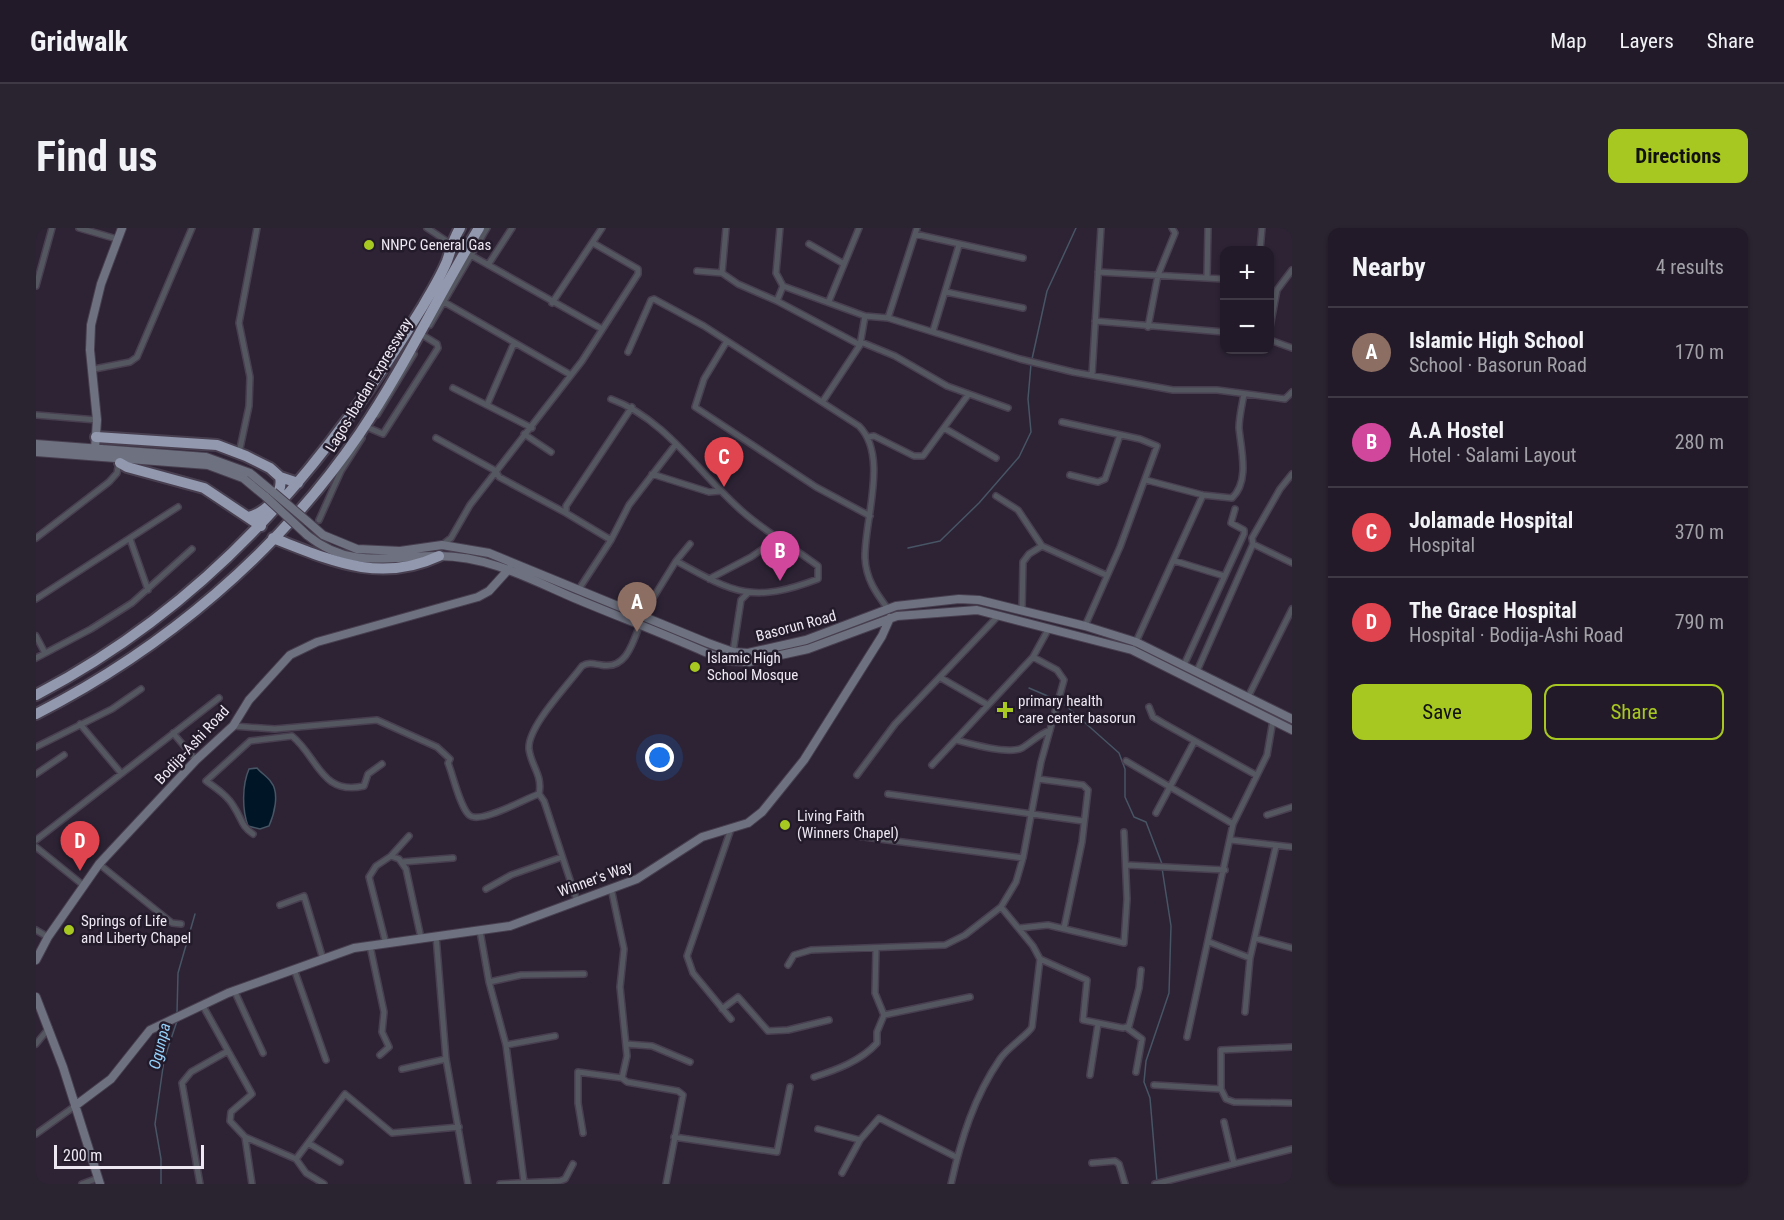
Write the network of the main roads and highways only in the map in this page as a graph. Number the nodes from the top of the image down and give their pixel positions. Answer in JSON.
{"nodes":[{"id":1,"x":122,"y":228,"type":"edge"},
{"id":2,"x":460,"y":228,"type":"edge"},
{"id":3,"x":479,"y":228,"type":"edge"},
{"id":4,"x":96,"y":437,"type":"junction"},
{"id":5,"x":36,"y":444,"type":"edge"},
{"id":6,"x":95,"y":449,"type":"junction"},
{"id":7,"x":36,"y":452,"type":"edge"},
{"id":8,"x":116,"y":460,"type":"junction"},
{"id":9,"x":280,"y":477,"type":"junction"},
{"id":10,"x":298,"y":483,"type":"junction"},
{"id":11,"x":270,"y":495,"type":"junction"},
{"id":12,"x":249,"y":517,"type":"junction"},
{"id":13,"x":261,"y":526,"type":"junction"},
{"id":14,"x":273,"y":538,"type":"junction"},
{"id":15,"x":441,"y":550,"type":"junction"},
{"id":16,"x":509,"y":569,"type":"junction"},
{"id":17,"x":890,"y":618,"type":"junction"},
{"id":18,"x":641,"y":620,"type":"junction"},
{"id":19,"x":708,"y":643,"type":"junction"},
{"id":20,"x":1134,"y":646,"type":"junction"},
{"id":21,"x":705,"y":652,"type":"junction"},
{"id":22,"x":36,"y":695,"type":"edge"},
{"id":23,"x":36,"y":714,"type":"edge"},
{"id":24,"x":1292,"y":719,"type":"edge"},
{"id":25,"x":1292,"y":730,"type":"edge"},
{"id":26,"x":36,"y":960,"type":"edge"},
{"id":27,"x":36,"y":997,"type":"edge"},
{"id":28,"x":75,"y":1106,"type":"junction"},
{"id":29,"x":99,"y":1181,"type":"edge"}],
"edges":[{"from":1,"to":4,"type":"main road"},
{"from":2,"to":10,"type":"highway","name":"Lagos-Ibadan Expressway"},
{"from":3,"to":14,"type":"highway","name":"Lagos-Ibadan Expressway"},
{"from":4,"to":6,"type":"main road"},
{"from":4,"to":9,"type":"highway"},
{"from":5,"to":6,"type":"main road"},
{"from":6,"to":11,"type":"main road"},
{"from":7,"to":8,"type":"main road"},
{"from":8,"to":11,"type":"main road"},
{"from":8,"to":12,"type":"highway"},
{"from":9,"to":10,"type":"highway"},
{"from":9,"to":12,"type":"highway"},
{"from":10,"to":13,"type":"highway","name":"Lagos-Ibadan Expressway"},
{"from":11,"to":15,"type":"main road","name":"Basorun Road","bridge":true},
{"from":11,"to":15,"type":"main road","name":"Basorun Road","bridge":true},
{"from":12,"to":13,"type":"highway"},
{"from":13,"to":22,"type":"highway","name":"Lagos-Ibadan Expressway"},
{"from":14,"to":15,"type":"highway"},
{"from":14,"to":23,"type":"highway","name":"Lagos-Ibadan Expressway"},
{"from":15,"to":16,"type":"main road","name":"Basorun Road"},
{"from":15,"to":18,"type":"main road","name":"Basorun Road"},
{"from":16,"to":18,"type":"main road","name":"Basorun Road"},
{"from":16,"to":26,"type":"main road","name":"Bodija-Ashi Road"},
{"from":17,"to":20,"type":"main road","name":"Basorun Road"},
{"from":17,"to":21,"type":"main road","name":"Basorun Road"},
{"from":17,"to":28,"type":"main road","name":"Winner's Way"},
{"from":18,"to":19,"type":"main road","name":"Basorun Road"},
{"from":18,"to":21,"type":"main road","name":"Basorun Road"},
{"from":19,"to":20,"type":"main road","name":"Basorun Road"},
{"from":19,"to":21,"type":"main road"},
{"from":20,"to":24,"type":"main road","name":"Basorun Road"},
{"from":20,"to":25,"type":"main road","name":"Basorun Road"},
{"from":27,"to":28,"type":"main road"},
{"from":28,"to":29,"type":"main road"}]}
